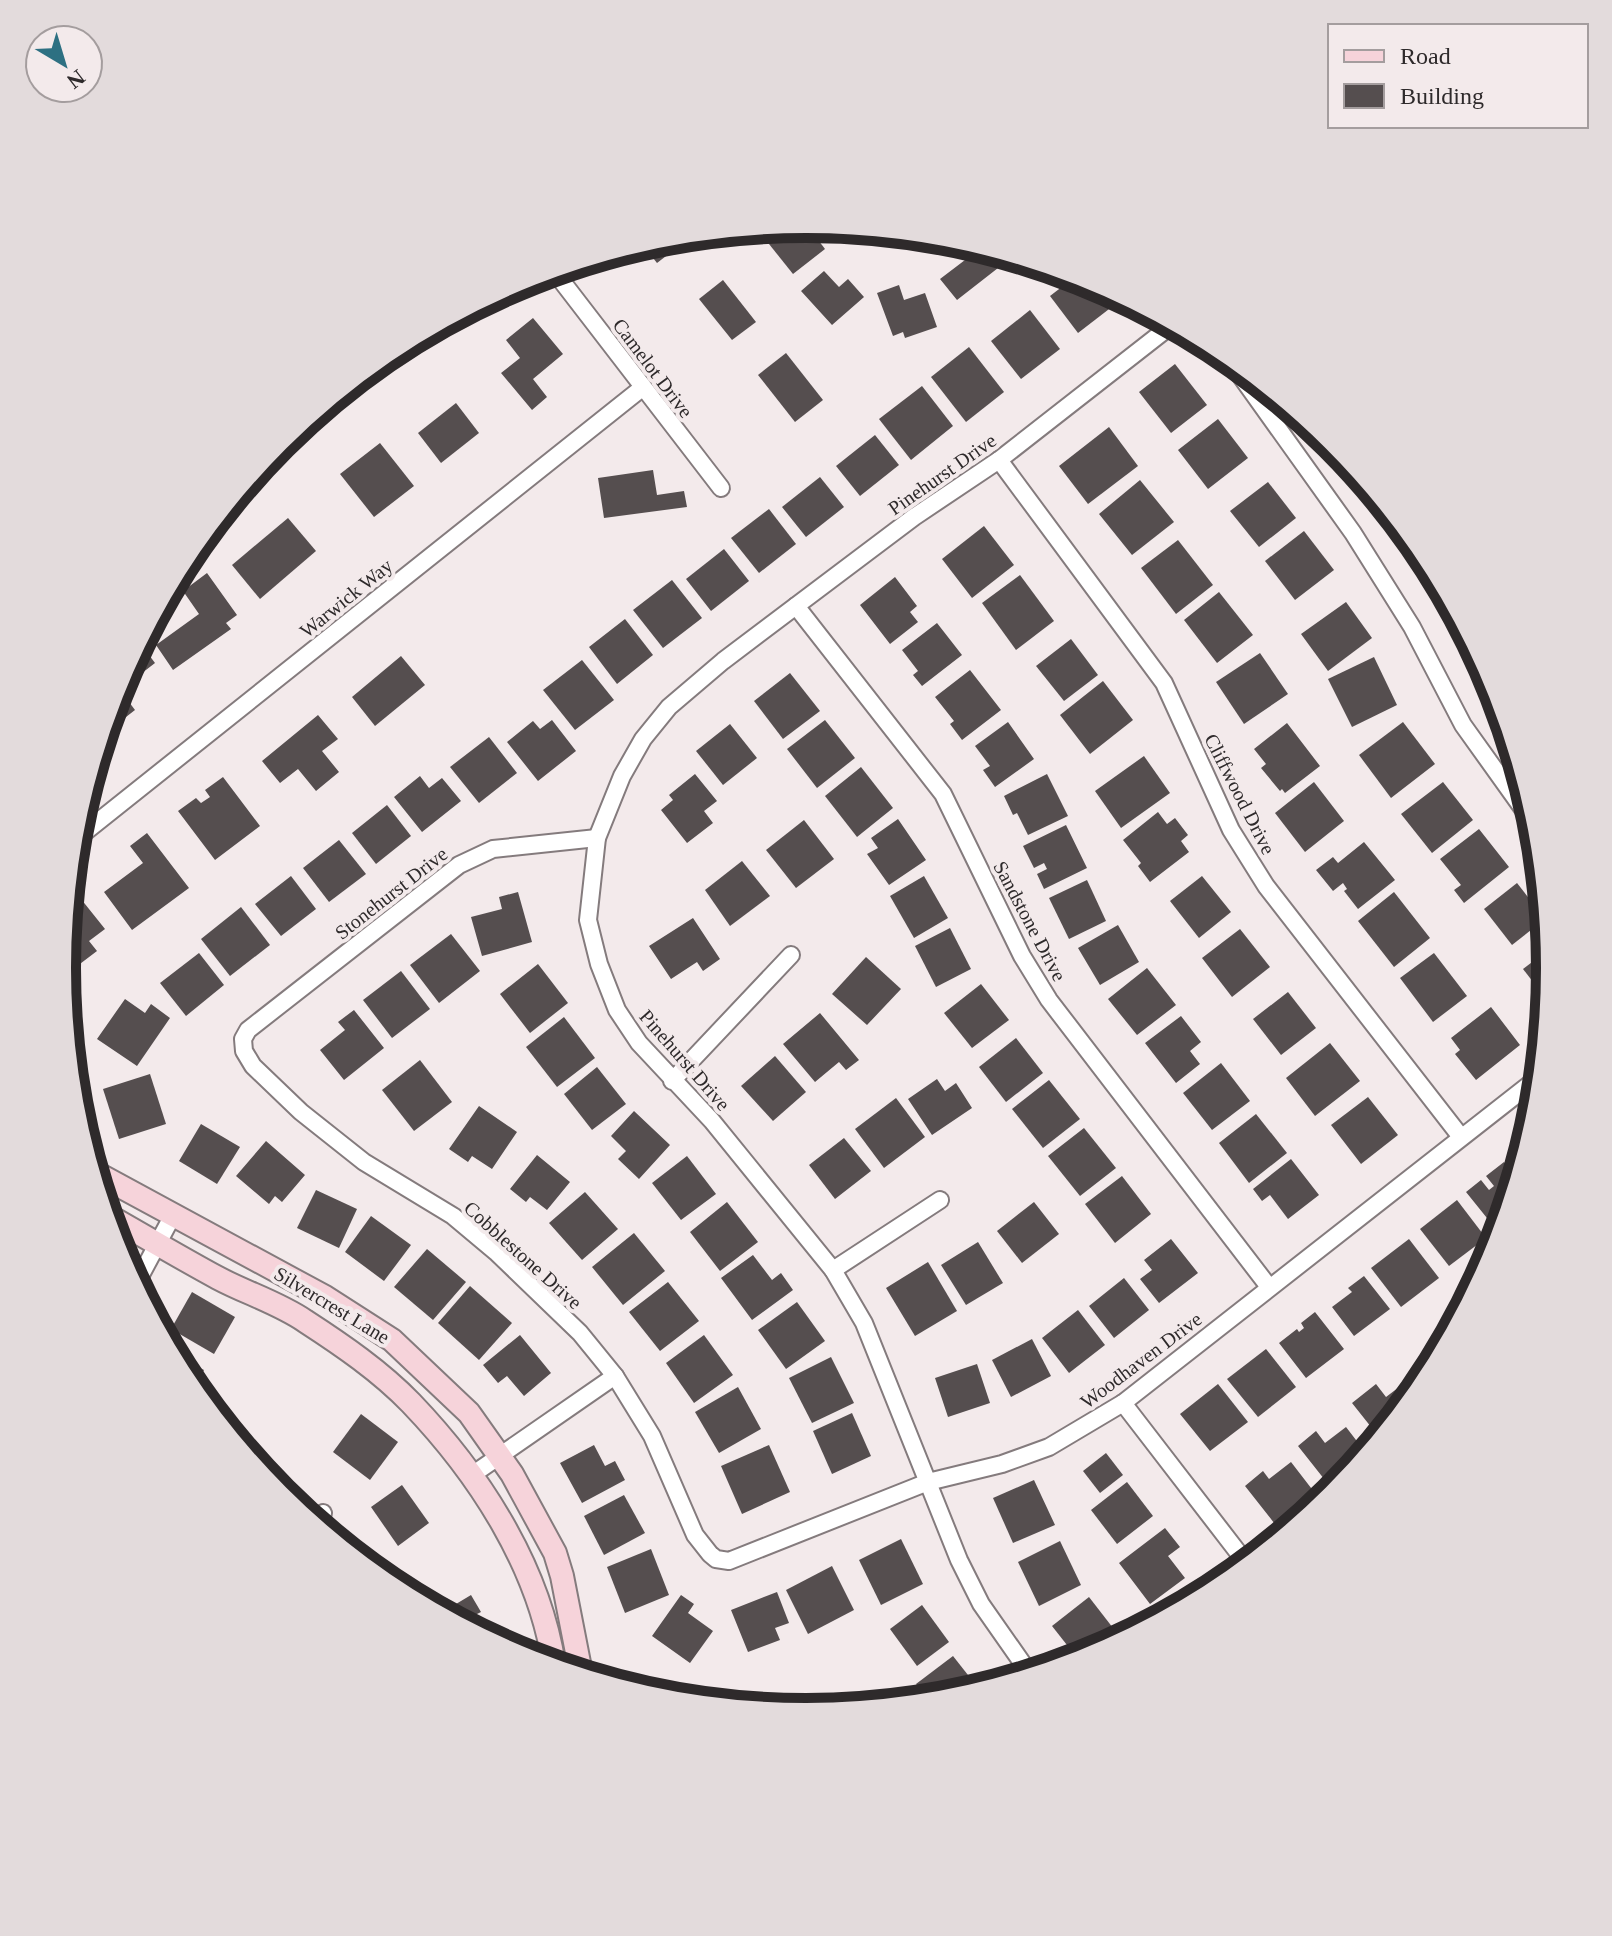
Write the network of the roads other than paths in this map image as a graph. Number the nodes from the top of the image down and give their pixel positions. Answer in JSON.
{"nodes":[{"id":1,"x":561,"y":281,"type":"edge"},
{"id":2,"x":1163,"y":332,"type":"edge"},
{"id":3,"x":642,"y":388,"type":"junction"},
{"id":4,"x":1250,"y":389,"type":"edge"},
{"id":5,"x":999,"y":460,"type":"junction"},
{"id":6,"x":721,"y":488,"type":"dead end"},
{"id":7,"x":796,"y":606,"type":"junction"},
{"id":8,"x":1516,"y":798,"type":"edge"},
{"id":9,"x":90,"y":828,"type":"edge"},
{"id":10,"x":597,"y":838,"type":"junction"},
{"id":11,"x":791,"y":955,"type":"dead end"},
{"id":12,"x":243,"y":1045,"type":"joint"},
{"id":13,"x":672,"y":1081,"type":"junction"},
{"id":14,"x":1526,"y":1087,"type":"edge"},
{"id":15,"x":1461,"y":1137,"type":"junction"},
{"id":16,"x":108,"y":1180,"type":"edge"},
{"id":17,"x":940,"y":1200,"type":"dead end"},
{"id":18,"x":173,"y":1215,"type":"junction"},
{"id":19,"x":123,"y":1224,"type":"edge"},
{"id":20,"x":158,"y":1243,"type":"junction"},
{"id":21,"x":833,"y":1270,"type":"junction"},
{"id":22,"x":143,"y":1272,"type":"edge"},
{"id":23,"x":1269,"y":1287,"type":"junction"},
{"id":24,"x":615,"y":1376,"type":"junction"},
{"id":25,"x":1123,"y":1403,"type":"junction"},
{"id":26,"x":499,"y":1456,"type":"junction"},
{"id":27,"x":472,"y":1475,"type":"junction"},
{"id":28,"x":928,"y":1482,"type":"junction"},
{"id":29,"x":710,"y":1554,"type":"joint"},
{"id":30,"x":1240,"y":1555,"type":"edge"},
{"id":31,"x":550,"y":1651,"type":"edge"},
{"id":32,"x":579,"y":1661,"type":"edge"},
{"id":33,"x":1023,"y":1664,"type":"edge"}],
"edges":[{"from":1,"to":3,"type":"street","name":"Camelot Drive"},
{"from":2,"to":5,"type":"street","name":"Pinehurst Drive"},
{"from":3,"to":6,"type":"street","name":"Camelot Drive"},
{"from":3,"to":9,"type":"street","name":"Warwick Way"},
{"from":4,"to":8,"type":"street"},
{"from":5,"to":7,"type":"street","name":"Pinehurst Drive"},
{"from":5,"to":15,"type":"street","name":"Cliffwood Drive"},
{"from":7,"to":10,"type":"street","name":"Pinehurst Drive"},
{"from":7,"to":23,"type":"street","name":"Sandstone Drive"},
{"from":10,"to":12,"type":"street","name":"Stonehurst Drive"},
{"from":10,"to":13,"type":"street","name":"Pinehurst Drive"},
{"from":11,"to":13,"type":"street"},
{"from":12,"to":24,"type":"street","name":"Cobblestone Drive"},
{"from":13,"to":21,"type":"street","name":"Pinehurst Drive"},
{"from":14,"to":15,"type":"street","name":"Woodhaven Drive"},
{"from":15,"to":23,"type":"street","name":"Woodhaven Drive"},
{"from":16,"to":18,"type":"street","name":"Silvercrest Lane"},
{"from":17,"to":21,"type":"street"},
{"from":18,"to":20,"type":"street"},
{"from":18,"to":26,"type":"street","name":"Silvercrest Lane"},
{"from":19,"to":20,"type":"street","name":"Silvercrest Lane"},
{"from":20,"to":22,"type":"street"},
{"from":20,"to":27,"type":"street","name":"Silvercrest Lane"},
{"from":21,"to":28,"type":"street","name":"Pinehurst Drive"},
{"from":23,"to":25,"type":"street","name":"Woodhaven Drive"},
{"from":24,"to":26,"type":"street"},
{"from":24,"to":29,"type":"street","name":"Cobblestone Drive"},
{"from":25,"to":28,"type":"street","name":"Woodhaven Drive"},
{"from":25,"to":30,"type":"street"},
{"from":26,"to":27,"type":"street"},
{"from":26,"to":32,"type":"street","name":"Silvercrest Lane"},
{"from":27,"to":31,"type":"street","name":"Silvercrest Lane"},
{"from":28,"to":29,"type":"street","name":"Woodhaven Drive"},
{"from":28,"to":33,"type":"street","name":"Pinehurst Drive"}]}
